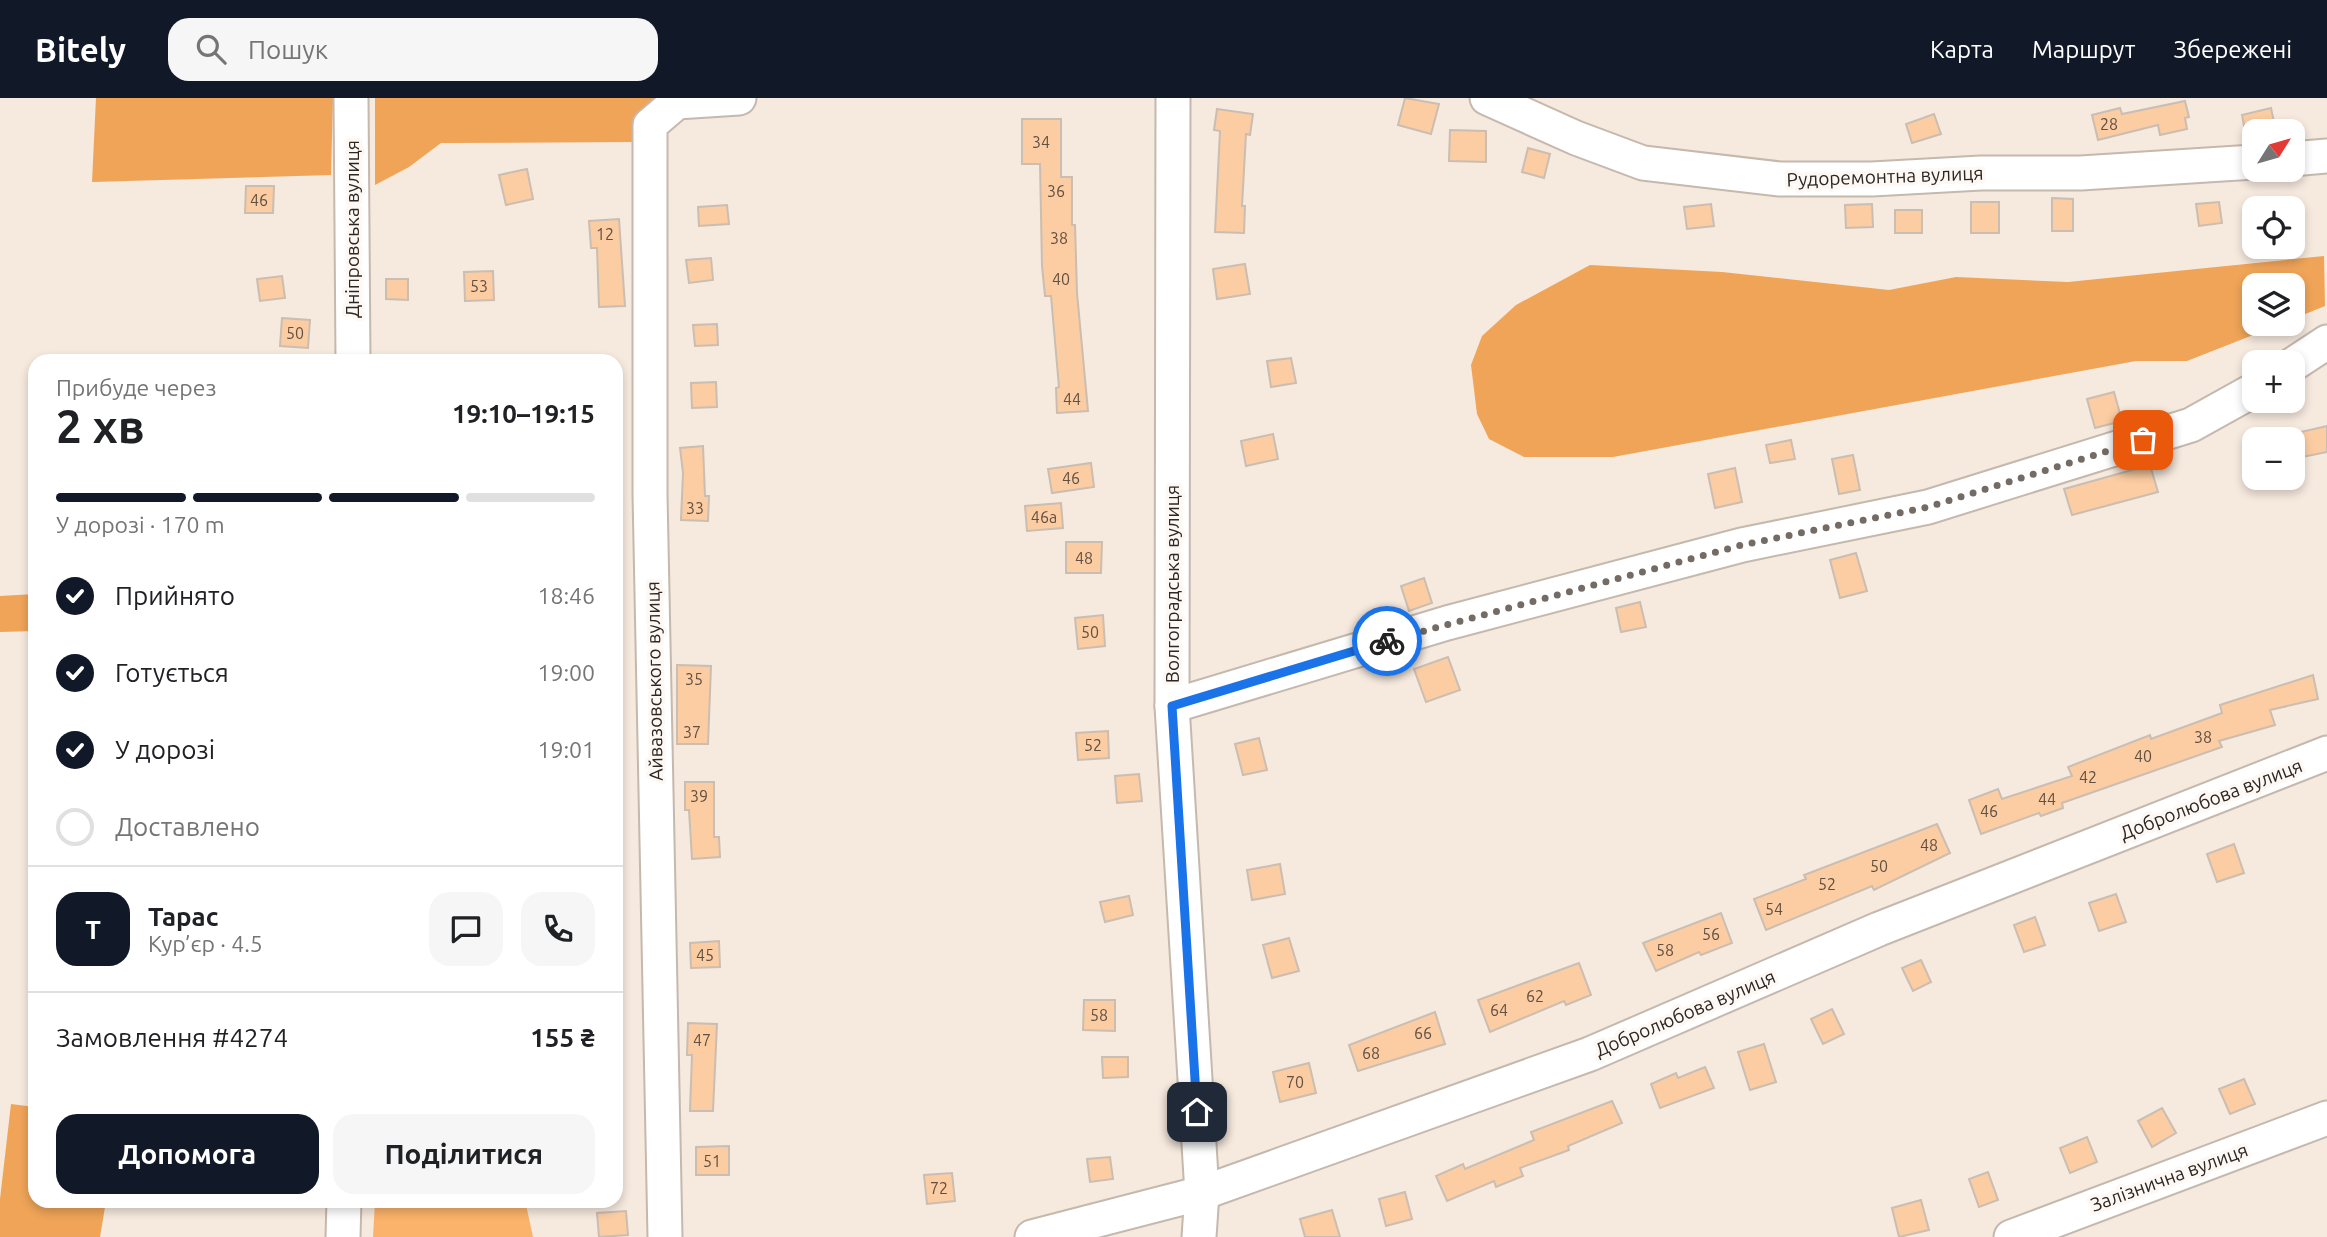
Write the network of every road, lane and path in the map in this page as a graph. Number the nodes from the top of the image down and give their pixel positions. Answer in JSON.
{"nodes":[{"id":1,"x":351,"y":98,"type":"edge"},
{"id":2,"x":739,"y":98,"type":"edge"},
{"id":3,"x":1172,"y":98,"type":"edge"},
{"id":4,"x":1487,"y":98,"type":"edge"},
{"id":5,"x":2327,"y":156,"type":"edge"},
{"id":6,"x":2305,"y":158,"type":"edge"},
{"id":7,"x":2242,"y":163,"type":"edge"},
{"id":8,"x":2327,"y":342,"type":"edge"},
{"id":9,"x":353,"y":354,"type":"edge"},
{"id":10,"x":2305,"y":356,"type":"edge"},
{"id":11,"x":2242,"y":397,"type":"edge"},
{"id":12,"x":1172,"y":706,"type":"junction"},
{"id":13,"x":2327,"y":754,"type":"edge"},
{"id":14,"x":2327,"y":1118,"type":"edge"},
{"id":15,"x":1202,"y":1193,"type":"junction"},
{"id":16,"x":344,"y":1208,"type":"edge"},
{"id":17,"x":2070,"y":1227,"type":"edge"},
{"id":18,"x":343,"y":1237,"type":"edge"},
{"id":19,"x":665,"y":1237,"type":"edge"},
{"id":20,"x":1032,"y":1237,"type":"edge"},
{"id":21,"x":1199,"y":1237,"type":"edge"},
{"id":22,"x":2011,"y":1237,"type":"edge"}],
"edges":[{"from":1,"to":9,"type":"street","name":"Дніпровська вулиця"},
{"from":2,"to":19,"type":"street","name":"Айвазовського вулиця"},
{"from":3,"to":12,"type":"street","name":"Волгоградська вулиця"},
{"from":4,"to":7,"type":"street","name":"Рудоремонтна вулиця"},
{"from":5,"to":6,"type":"street"},
{"from":8,"to":10,"type":"street"},
{"from":11,"to":12,"type":"street"},
{"from":12,"to":15,"type":"street","name":"Волгоградська вулиця"},
{"from":13,"to":15,"type":"street","name":"Добролюбова вулиця"},
{"from":14,"to":17,"type":"street","name":"Залізнична вулиця"},
{"from":15,"to":20,"type":"street","name":"Добролюбова вулиця"},
{"from":15,"to":21,"type":"street","name":"Волгоградська вулиця"},
{"from":16,"to":18,"type":"street"},
{"from":17,"to":22,"type":"street","name":"Залізнична вулиця"}]}
